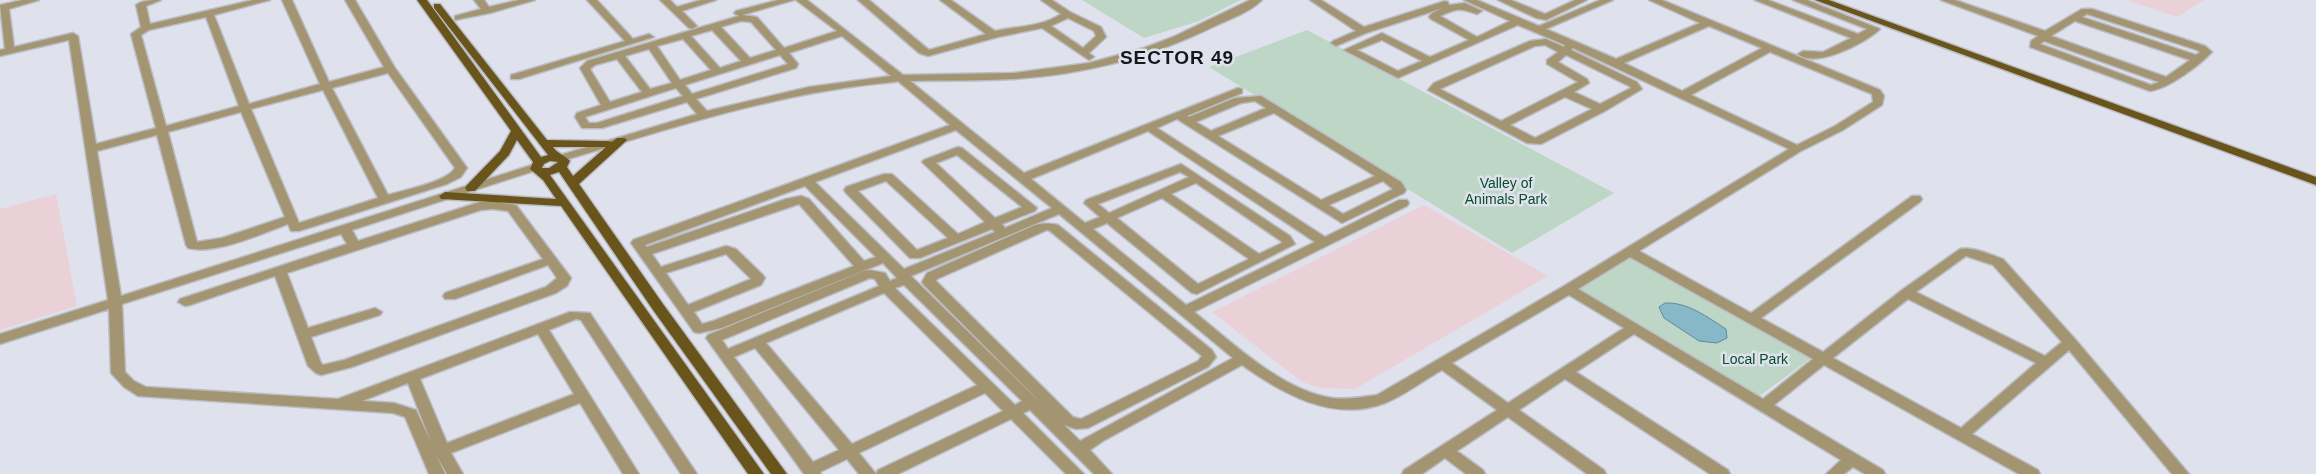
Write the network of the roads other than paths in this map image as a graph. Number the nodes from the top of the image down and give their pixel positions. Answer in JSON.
{"nodes":[{"id":1,"x":34,"y":0,"type":"edge"},
{"id":2,"x":156,"y":0,"type":"edge"},
{"id":3,"x":212,"y":0,"type":"edge"},
{"id":4,"x":266,"y":0,"type":"edge"},
{"id":5,"x":287,"y":0,"type":"edge"},
{"id":6,"x":350,"y":0,"type":"edge"},
{"id":7,"x":422,"y":0,"type":"edge"},
{"id":8,"x":433,"y":0,"type":"edge"},
{"id":9,"x":512,"y":0,"type":"edge"},
{"id":10,"x":530,"y":0,"type":"edge"},
{"id":11,"x":592,"y":0,"type":"edge"},
{"id":12,"x":665,"y":0,"type":"edge"},
{"id":13,"x":711,"y":0,"type":"edge"},
{"id":14,"x":790,"y":0,"type":"edge"},
{"id":15,"x":801,"y":0,"type":"edge"},
{"id":16,"x":863,"y":0,"type":"edge"},
{"id":17,"x":945,"y":0,"type":"edge"},
{"id":18,"x":1046,"y":0,"type":"edge"},
{"id":19,"x":1315,"y":0,"type":"edge"},
{"id":20,"x":1456,"y":0,"type":"edge"},
{"id":21,"x":1469,"y":0,"type":"edge"},
{"id":22,"x":1503,"y":0,"type":"edge"},
{"id":23,"x":1582,"y":0,"type":"edge"},
{"id":24,"x":1608,"y":0,"type":"edge"},
{"id":25,"x":1654,"y":0,"type":"edge"},
{"id":26,"x":1666,"y":0,"type":"edge"},
{"id":27,"x":1760,"y":0,"type":"edge"},
{"id":28,"x":1798,"y":0,"type":"edge"},
{"id":29,"x":1820,"y":0,"type":"edge"},
{"id":30,"x":1835,"y":0,"type":"edge"},
{"id":31,"x":1946,"y":0,"type":"edge"},
{"id":32,"x":1253,"y":1,"type":"edge"},
{"id":33,"x":484,"y":6,"type":"edge"},
{"id":34,"x":2,"y":8,"type":"edge"},
{"id":35,"x":676,"y":10,"type":"junction"},
{"id":36,"x":212,"y":13,"type":"junction"},
{"id":37,"x":1067,"y":14,"type":"junction"},
{"id":38,"x":458,"y":18,"type":"dead end"},
{"id":39,"x":1710,"y":22,"type":"junction"},
{"id":40,"x":1043,"y":24,"type":"junction"},
{"id":41,"x":1514,"y":24,"type":"junction"},
{"id":42,"x":714,"y":26,"type":"junction"},
{"id":43,"x":146,"y":28,"type":"junction"},
{"id":44,"x":1538,"y":29,"type":"junction"},
{"id":45,"x":689,"y":30,"type":"junction"},
{"id":46,"x":1363,"y":31,"type":"junction"},
{"id":47,"x":844,"y":32,"type":"junction"},
{"id":48,"x":994,"y":35,"type":"junction"},
{"id":49,"x":2045,"y":36,"type":"junction"},
{"id":50,"x":1859,"y":38,"type":"junction"},
{"id":51,"x":1478,"y":41,"type":"junction"},
{"id":52,"x":630,"y":42,"type":"junction"},
{"id":53,"x":1336,"y":43,"type":"dead end"},
{"id":54,"x":651,"y":45,"type":"junction"},
{"id":55,"x":1568,"y":47,"type":"junction"},
{"id":56,"x":1771,"y":47,"type":"junction"},
{"id":57,"x":783,"y":50,"type":"junction"},
{"id":58,"x":5,"y":52,"type":"edge"},
{"id":59,"x":1082,"y":53,"type":"junction"},
{"id":60,"x":619,"y":55,"type":"junction"},
{"id":61,"x":1430,"y":61,"type":"junction"},
{"id":62,"x":748,"y":62,"type":"junction"},
{"id":63,"x":1097,"y":63,"type":"junction"},
{"id":64,"x":1616,"y":63,"type":"junction"},
{"id":65,"x":390,"y":69,"type":"junction"},
{"id":66,"x":718,"y":72,"type":"junction"},
{"id":67,"x":515,"y":77,"type":"dead end"},
{"id":68,"x":900,"y":78,"type":"junction"},
{"id":69,"x":678,"y":84,"type":"junction"},
{"id":70,"x":326,"y":86,"type":"junction"},
{"id":71,"x":1238,"y":91,"type":"dead end"},
{"id":72,"x":648,"y":93,"type":"junction"},
{"id":73,"x":1566,"y":93,"type":"junction"},
{"id":74,"x":1684,"y":94,"type":"junction"},
{"id":75,"x":690,"y":98,"type":"junction"},
{"id":76,"x":607,"y":106,"type":"junction"},
{"id":77,"x":245,"y":108,"type":"junction"},
{"id":78,"x":1274,"y":109,"type":"junction"},
{"id":79,"x":1601,"y":109,"type":"junction"},
{"id":80,"x":705,"y":116,"type":"junction"},
{"id":81,"x":1184,"y":118,"type":"junction"},
{"id":82,"x":959,"y":125,"type":"junction"},
{"id":83,"x":1500,"y":126,"type":"junction"},
{"id":84,"x":1149,"y":127,"type":"junction"},
{"id":85,"x":162,"y":130,"type":"junction"},
{"id":86,"x":518,"y":130,"type":"junction"},
{"id":87,"x":1210,"y":135,"type":"junction"},
{"id":88,"x":621,"y":140,"type":"junction"},
{"id":89,"x":544,"y":143,"type":"junction"},
{"id":90,"x":607,"y":144,"type":"junction"},
{"id":91,"x":90,"y":149,"type":"junction"},
{"id":92,"x":1798,"y":149,"type":"junction"},
{"id":93,"x":559,"y":161,"type":"junction"},
{"id":94,"x":538,"y":167,"type":"junction"},
{"id":95,"x":2316,"y":174,"type":"edge"},
{"id":96,"x":1384,"y":176,"type":"junction"},
{"id":97,"x":1023,"y":178,"type":"junction"},
{"id":98,"x":1197,"y":178,"type":"junction"},
{"id":99,"x":807,"y":181,"type":"junction"},
{"id":100,"x":2316,"y":181,"type":"edge"},
{"id":101,"x":573,"y":184,"type":"junction"},
{"id":102,"x":471,"y":188,"type":"junction"},
{"id":103,"x":1162,"y":192,"type":"junction"},
{"id":104,"x":445,"y":196,"type":"junction"},
{"id":105,"x":1916,"y":199,"type":"dead end"},
{"id":106,"x":384,"y":200,"type":"junction"},
{"id":107,"x":564,"y":203,"type":"junction"},
{"id":108,"x":1403,"y":203,"type":"dead end"},
{"id":109,"x":1320,"y":205,"type":"junction"},
{"id":110,"x":1061,"y":209,"type":"junction"},
{"id":111,"x":1107,"y":218,"type":"junction"},
{"id":112,"x":293,"y":223,"type":"junction"},
{"id":113,"x":994,"y":224,"type":"junction"},
{"id":114,"x":1085,"y":228,"type":"junction"},
{"id":115,"x":345,"y":229,"type":"junction"},
{"id":116,"x":1004,"y":233,"type":"junction"},
{"id":117,"x":956,"y":239,"type":"junction"},
{"id":118,"x":1099,"y":240,"type":"junction"},
{"id":119,"x":1324,"y":242,"type":"junction"},
{"id":120,"x":301,"y":243,"type":"junction"},
{"id":121,"x":354,"y":246,"type":"junction"},
{"id":122,"x":1079,"y":250,"type":"junction"},
{"id":123,"x":1629,"y":251,"type":"junction"},
{"id":124,"x":644,"y":253,"type":"junction"},
{"id":125,"x":884,"y":258,"type":"junction"},
{"id":126,"x":1258,"y":259,"type":"junction"},
{"id":127,"x":552,"y":260,"type":"junction"},
{"id":128,"x":862,"y":267,"type":"junction"},
{"id":129,"x":280,"y":271,"type":"junction"},
{"id":130,"x":657,"y":272,"type":"junction"},
{"id":131,"x":904,"y":277,"type":"junction"},
{"id":132,"x":887,"y":288,"type":"junction"},
{"id":133,"x":1569,"y":289,"type":"junction"},
{"id":134,"x":1907,"y":293,"type":"junction"},
{"id":135,"x":450,"y":296,"type":"dead end"},
{"id":136,"x":185,"y":302,"type":"dead end"},
{"id":137,"x":115,"y":303,"type":"junction"},
{"id":138,"x":685,"y":311,"type":"junction"},
{"id":139,"x":1184,"y":311,"type":"junction"},
{"id":140,"x":375,"y":312,"type":"dead end"},
{"id":141,"x":1752,"y":318,"type":"junction"},
{"id":142,"x":541,"y":328,"type":"junction"},
{"id":143,"x":1633,"y":328,"type":"junction"},
{"id":144,"x":305,"y":334,"type":"junction"},
{"id":145,"x":0,"y":339,"type":"edge"},
{"id":146,"x":757,"y":342,"type":"junction"},
{"id":147,"x":2070,"y":342,"type":"junction"},
{"id":148,"x":726,"y":356,"type":"junction"},
{"id":149,"x":1825,"y":358,"type":"junction"},
{"id":150,"x":1244,"y":360,"type":"junction"},
{"id":151,"x":2046,"y":362,"type":"junction"},
{"id":152,"x":1442,"y":364,"type":"junction"},
{"id":153,"x":1566,"y":372,"type":"junction"},
{"id":154,"x":412,"y":376,"type":"junction"},
{"id":155,"x":987,"y":386,"type":"junction"},
{"id":156,"x":582,"y":396,"type":"junction"},
{"id":157,"x":340,"y":403,"type":"junction"},
{"id":158,"x":1031,"y":403,"type":"junction"},
{"id":159,"x":1763,"y":406,"type":"junction"},
{"id":160,"x":1508,"y":410,"type":"junction"},
{"id":161,"x":1012,"y":412,"type":"junction"},
{"id":162,"x":1963,"y":434,"type":"junction"},
{"id":163,"x":1079,"y":450,"type":"junction"},
{"id":164,"x":442,"y":451,"type":"junction"},
{"id":165,"x":849,"y":451,"type":"junction"},
{"id":166,"x":1446,"y":451,"type":"junction"},
{"id":167,"x":1852,"y":459,"type":"junction"},
{"id":168,"x":812,"y":472,"type":"edge"},
{"id":169,"x":436,"y":474,"type":"edge"},
{"id":170,"x":455,"y":474,"type":"edge"},
{"id":171,"x":631,"y":474,"type":"edge"},
{"id":172,"x":689,"y":474,"type":"edge"},
{"id":173,"x":756,"y":474,"type":"edge"},
{"id":174,"x":779,"y":474,"type":"edge"},
{"id":175,"x":868,"y":474,"type":"edge"},
{"id":176,"x":884,"y":474,"type":"edge"},
{"id":177,"x":1076,"y":474,"type":"edge"},
{"id":178,"x":1104,"y":474,"type":"edge"},
{"id":179,"x":1410,"y":474,"type":"edge"},
{"id":180,"x":1477,"y":474,"type":"edge"},
{"id":181,"x":1598,"y":474,"type":"edge"},
{"id":182,"x":1722,"y":474,"type":"edge"},
{"id":183,"x":1834,"y":474,"type":"edge"},
{"id":184,"x":1877,"y":474,"type":"edge"},
{"id":185,"x":2032,"y":474,"type":"edge"},
{"id":186,"x":2181,"y":474,"type":"edge"}],
"edges":[{"from":1,"to":34,"type":"street"},
{"from":2,"to":43,"type":"street"},
{"from":3,"to":36,"type":"street"},
{"from":4,"to":36,"type":"street"},
{"from":5,"to":70,"type":"street"},
{"from":6,"to":65,"type":"street"},
{"from":7,"to":86,"type":"main road"},
{"from":8,"to":89,"type":"main road"},
{"from":9,"to":33,"type":"street"},
{"from":10,"to":33,"type":"street"},
{"from":11,"to":52,"type":"street"},
{"from":12,"to":35,"type":"street"},
{"from":13,"to":35,"type":"street"},
{"from":14,"to":45,"type":"street"},
{"from":15,"to":47,"type":"street"},
{"from":16,"to":48,"type":"street"},
{"from":17,"to":48,"type":"street"},
{"from":18,"to":37,"type":"street"},
{"from":19,"to":46,"type":"street"},
{"from":20,"to":46,"type":"street"},
{"from":21,"to":41,"type":"street"},
{"from":22,"to":23,"type":"street"},
{"from":24,"to":44,"type":"street"},
{"from":25,"to":39,"type":"street"},
{"from":26,"to":50,"type":"street"},
{"from":27,"to":50,"type":"street"},
{"from":28,"to":50,"type":"street"},
{"from":29,"to":100,"type":"main road"},
{"from":30,"to":95,"type":"main road"},
{"from":31,"to":49,"type":"street"},
{"from":32,"to":63,"type":"street"},
{"from":33,"to":38,"type":"street"},
{"from":34,"to":58,"type":"street"},
{"from":35,"to":45,"type":"street"},
{"from":36,"to":43,"type":"street"},
{"from":36,"to":77,"type":"street"},
{"from":37,"to":40,"type":"street"},
{"from":37,"to":59,"type":"street"},
{"from":39,"to":56,"type":"street"},
{"from":39,"to":64,"type":"street"},
{"from":40,"to":48,"type":"street"},
{"from":40,"to":59,"type":"street"},
{"from":41,"to":44,"type":"street"},
{"from":41,"to":51,"type":"street"},
{"from":41,"to":51,"type":"street"},
{"from":42,"to":45,"type":"street"},
{"from":42,"to":57,"type":"street"},
{"from":42,"to":62,"type":"street"},
{"from":43,"to":85,"type":"street"},
{"from":44,"to":55,"type":"street"},
{"from":45,"to":52,"type":"street"},
{"from":45,"to":54,"type":"street"},
{"from":45,"to":66,"type":"street"},
{"from":46,"to":53,"type":"street"},
{"from":47,"to":57,"type":"street"},
{"from":47,"to":68,"type":"street"},
{"from":49,"to":49,"type":"street"},
{"from":51,"to":61,"type":"street"},
{"from":52,"to":67,"type":"street"},
{"from":54,"to":60,"type":"street"},
{"from":54,"to":69,"type":"street"},
{"from":55,"to":64,"type":"street"},
{"from":55,"to":73,"type":"street"},
{"from":55,"to":79,"type":"street"},
{"from":55,"to":83,"type":"street"},
{"from":56,"to":74,"type":"street"},
{"from":56,"to":92,"type":"street"},
{"from":57,"to":62,"type":"street"},
{"from":57,"to":75,"type":"street"},
{"from":58,"to":91,"type":"street"},
{"from":59,"to":63,"type":"street"},
{"from":60,"to":72,"type":"street"},
{"from":60,"to":76,"type":"street"},
{"from":61,"to":61,"type":"street"},
{"from":62,"to":66,"type":"street"},
{"from":63,"to":68,"type":"street"},
{"from":64,"to":74,"type":"street"},
{"from":65,"to":70,"type":"street"},
{"from":65,"to":106,"type":"street"},
{"from":66,"to":69,"type":"street"},
{"from":68,"to":80,"type":"street"},
{"from":68,"to":82,"type":"street"},
{"from":69,"to":72,"type":"street"},
{"from":69,"to":75,"type":"street"},
{"from":70,"to":77,"type":"street"},
{"from":70,"to":106,"type":"street"},
{"from":71,"to":81,"type":"street"},
{"from":72,"to":76,"type":"street"},
{"from":73,"to":79,"type":"street"},
{"from":73,"to":83,"type":"street"},
{"from":74,"to":92,"type":"street"},
{"from":75,"to":76,"type":"street"},
{"from":75,"to":80,"type":"street"},
{"from":77,"to":85,"type":"street"},
{"from":77,"to":112,"type":"street"},
{"from":78,"to":81,"type":"street"},
{"from":78,"to":87,"type":"street"},
{"from":78,"to":96,"type":"street"},
{"from":79,"to":83,"type":"street"},
{"from":80,"to":88,"type":"street"},
{"from":81,"to":84,"type":"street"},
{"from":81,"to":87,"type":"street"},
{"from":82,"to":97,"type":"street"},
{"from":82,"to":99,"type":"street"},
{"from":84,"to":97,"type":"street"},
{"from":84,"to":119,"type":"street"},
{"from":85,"to":91,"type":"street"},
{"from":85,"to":112,"type":"street"},
{"from":86,"to":94,"type":"main road"},
{"from":86,"to":102,"type":"main road"},
{"from":87,"to":109,"type":"street"},
{"from":88,"to":90,"type":"street"},
{"from":88,"to":101,"type":"main road"},
{"from":89,"to":90,"type":"main road"},
{"from":89,"to":93,"type":"main road"},
{"from":90,"to":93,"type":"street"},
{"from":91,"to":137,"type":"street"},
{"from":92,"to":123,"type":"street"},
{"from":93,"to":94,"type":"main road"},
{"from":93,"to":101,"type":"main road"},
{"from":94,"to":102,"type":"street"},
{"from":94,"to":107,"type":"main road"},
{"from":96,"to":109,"type":"street"},
{"from":96,"to":109,"type":"street"},
{"from":97,"to":110,"type":"street"},
{"from":98,"to":103,"type":"street"},
{"from":98,"to":111,"type":"street"},
{"from":98,"to":126,"type":"street"},
{"from":99,"to":124,"type":"street"},
{"from":99,"to":125,"type":"street"},
{"from":101,"to":174,"type":"main road"},
{"from":102,"to":104,"type":"street"},
{"from":103,"to":111,"type":"street"},
{"from":103,"to":126,"type":"street"},
{"from":104,"to":107,"type":"main road"},
{"from":104,"to":115,"type":"street"},
{"from":105,"to":141,"type":"street"},
{"from":106,"to":112,"type":"street"},
{"from":107,"to":173,"type":"main road"},
{"from":108,"to":119,"type":"street"},
{"from":110,"to":114,"type":"street"},
{"from":110,"to":116,"type":"street"},
{"from":111,"to":114,"type":"street"},
{"from":111,"to":126,"type":"street"},
{"from":112,"to":120,"type":"street"},
{"from":113,"to":113,"type":"street"},
{"from":113,"to":116,"type":"street"},
{"from":113,"to":117,"type":"street"},
{"from":114,"to":118,"type":"street"},
{"from":115,"to":120,"type":"street"},
{"from":115,"to":121,"type":"street"},
{"from":116,"to":131,"type":"street"},
{"from":117,"to":117,"type":"street"},
{"from":118,"to":122,"type":"street"},
{"from":118,"to":139,"type":"street"},
{"from":119,"to":139,"type":"street"},
{"from":120,"to":137,"type":"street"},
{"from":121,"to":127,"type":"street"},
{"from":121,"to":129,"type":"street"},
{"from":122,"to":122,"type":"street"},
{"from":123,"to":133,"type":"street"},
{"from":123,"to":141,"type":"street"},
{"from":124,"to":128,"type":"street"},
{"from":124,"to":130,"type":"street"},
{"from":125,"to":128,"type":"street"},
{"from":125,"to":131,"type":"street"},
{"from":127,"to":135,"type":"street"},
{"from":127,"to":144,"type":"street"},
{"from":128,"to":138,"type":"street"},
{"from":129,"to":136,"type":"street"},
{"from":129,"to":144,"type":"street"},
{"from":130,"to":138,"type":"street"},
{"from":130,"to":138,"type":"street"},
{"from":131,"to":132,"type":"street"},
{"from":131,"to":158,"type":"street"},
{"from":132,"to":146,"type":"street"},
{"from":132,"to":148,"type":"street"},
{"from":132,"to":155,"type":"street"},
{"from":133,"to":143,"type":"street"},
{"from":133,"to":152,"type":"street"},
{"from":134,"to":147,"type":"street"},
{"from":134,"to":149,"type":"street"},
{"from":134,"to":151,"type":"street"},
{"from":137,"to":145,"type":"street"},
{"from":137,"to":157,"type":"street"},
{"from":139,"to":150,"type":"street"},
{"from":140,"to":144,"type":"street"},
{"from":141,"to":149,"type":"street"},
{"from":142,"to":154,"type":"street"},
{"from":142,"to":156,"type":"street"},
{"from":142,"to":172,"type":"street"},
{"from":143,"to":153,"type":"street"},
{"from":143,"to":159,"type":"street"},
{"from":146,"to":148,"type":"street"},
{"from":146,"to":165,"type":"street"},
{"from":147,"to":151,"type":"street"},
{"from":147,"to":186,"type":"street"},
{"from":148,"to":168,"type":"street"},
{"from":149,"to":159,"type":"street"},
{"from":149,"to":162,"type":"street"},
{"from":150,"to":152,"type":"street"},
{"from":150,"to":163,"type":"street"},
{"from":151,"to":162,"type":"street"},
{"from":152,"to":160,"type":"street"},
{"from":153,"to":160,"type":"street"},
{"from":153,"to":182,"type":"street"},
{"from":154,"to":157,"type":"street"},
{"from":154,"to":164,"type":"street"},
{"from":155,"to":161,"type":"street"},
{"from":155,"to":165,"type":"street"},
{"from":156,"to":164,"type":"street"},
{"from":156,"to":171,"type":"street"},
{"from":157,"to":169,"type":"street"},
{"from":158,"to":161,"type":"street"},
{"from":158,"to":163,"type":"street"},
{"from":159,"to":167,"type":"street"},
{"from":160,"to":166,"type":"street"},
{"from":160,"to":181,"type":"street"},
{"from":161,"to":176,"type":"street"},
{"from":161,"to":177,"type":"street"},
{"from":162,"to":185,"type":"street"},
{"from":163,"to":178,"type":"street"},
{"from":164,"to":170,"type":"street"},
{"from":165,"to":168,"type":"street"},
{"from":165,"to":175,"type":"street"},
{"from":166,"to":179,"type":"street"},
{"from":166,"to":180,"type":"street"},
{"from":167,"to":183,"type":"street"},
{"from":167,"to":184,"type":"street"}]}
